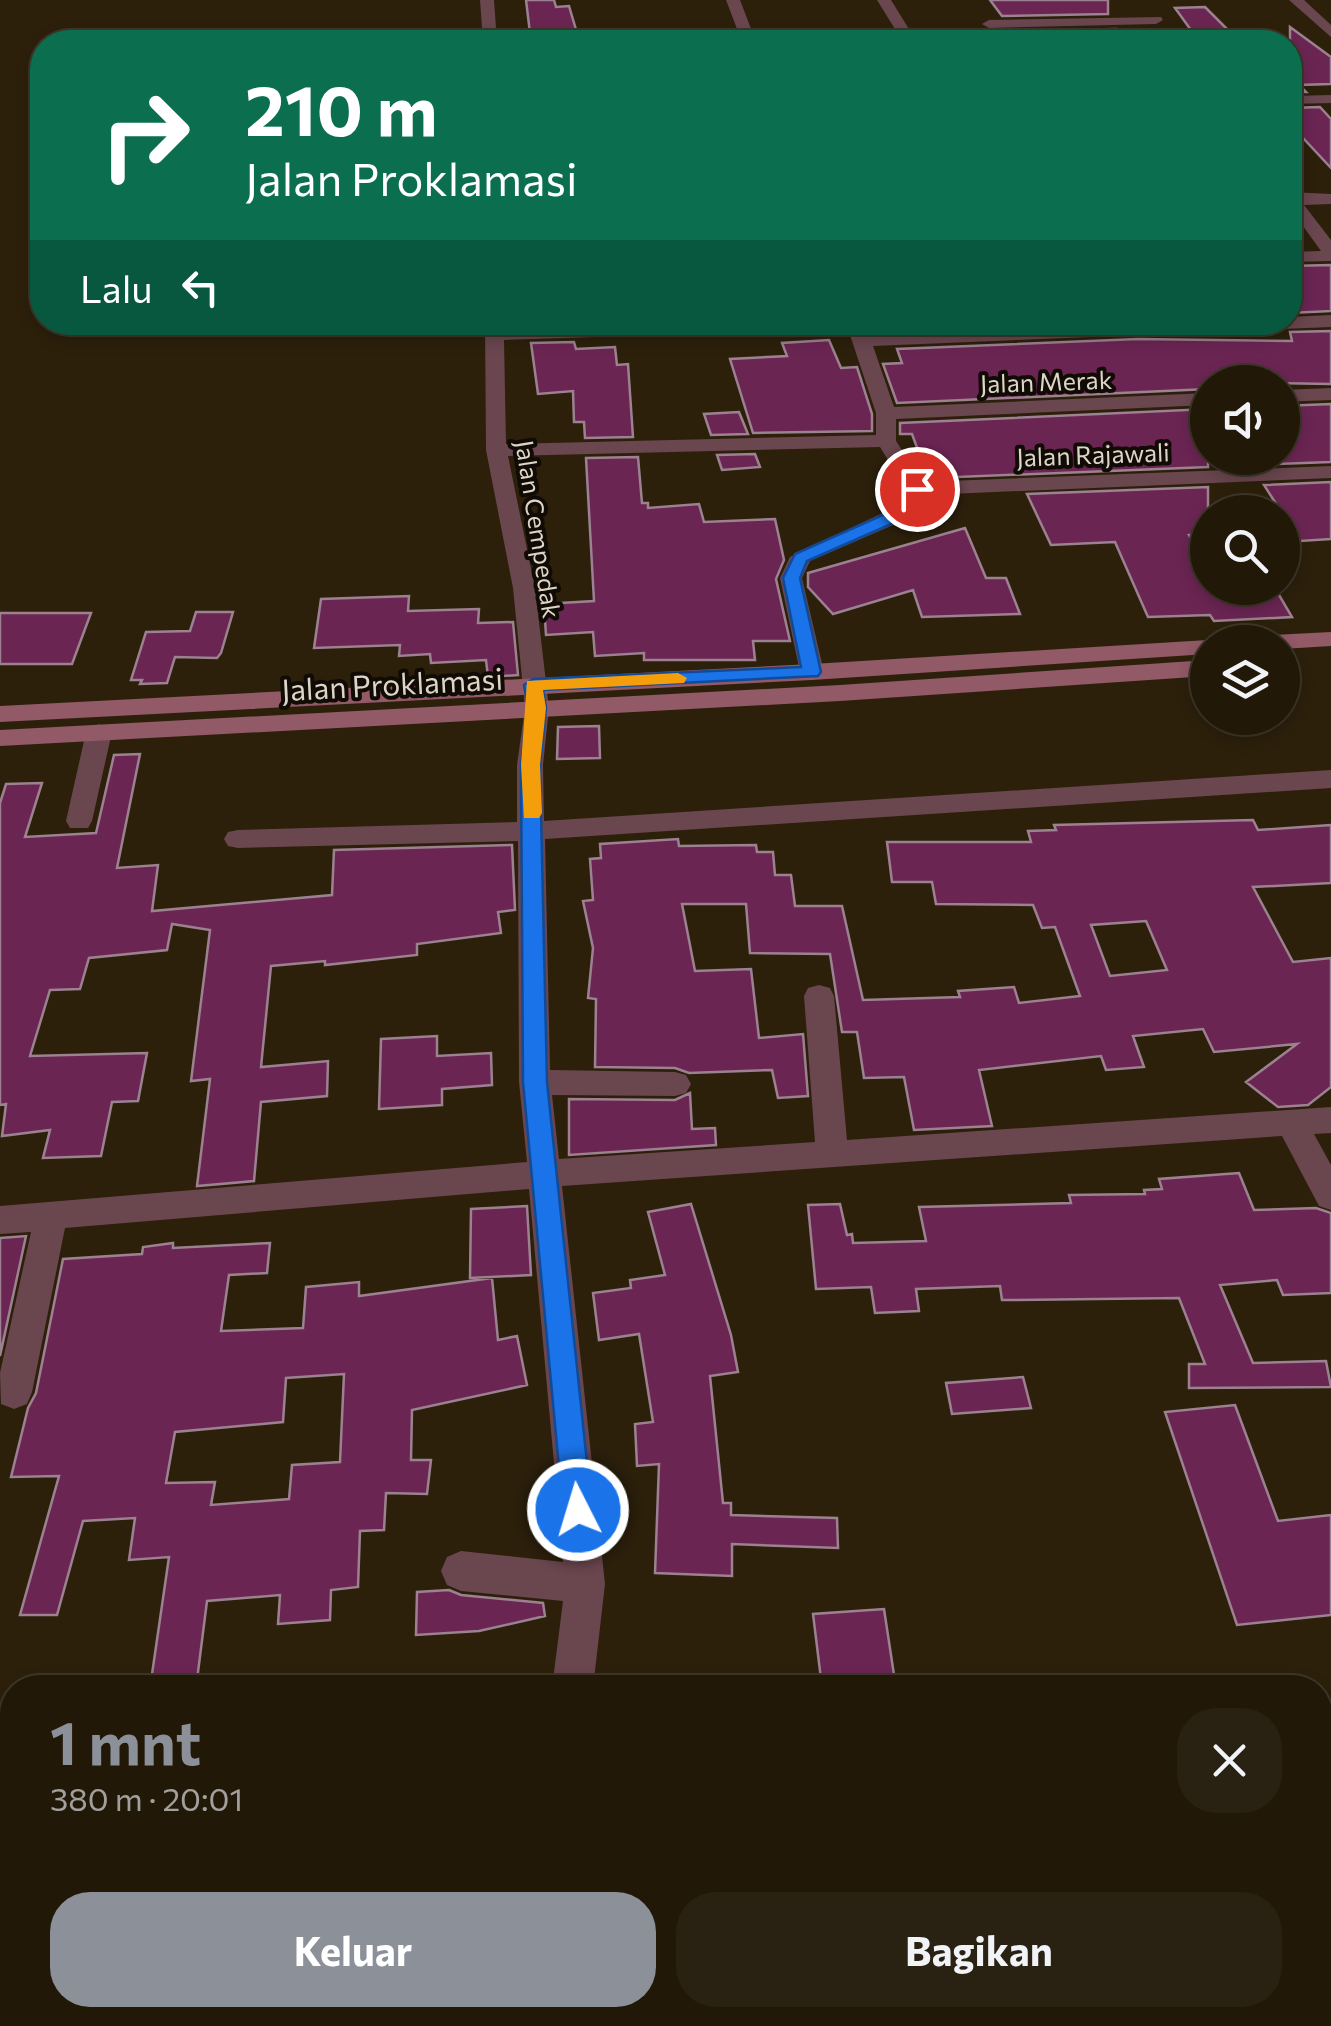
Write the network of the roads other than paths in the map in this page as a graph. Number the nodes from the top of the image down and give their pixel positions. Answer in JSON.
{"nodes":[{"id":1,"x":487,"y":0,"type":"edge"},
{"id":2,"x":733,"y":0,"type":"edge"},
{"id":3,"x":884,"y":0,"type":"edge"},
{"id":4,"x":1296,"y":0,"type":"edge"},
{"id":5,"x":1154,"y":26,"type":"dead end"},
{"id":6,"x":489,"y":30,"type":"edge"},
{"id":7,"x":745,"y":30,"type":"edge"},
{"id":8,"x":903,"y":30,"type":"edge"},
{"id":9,"x":992,"y":30,"type":"edge"},
{"id":10,"x":1331,"y":33,"type":"edge"},
{"id":11,"x":1331,"y":99,"type":"edge"},
{"id":12,"x":1302,"y":100,"type":"edge"},
{"id":13,"x":1302,"y":199,"type":"edge"},
{"id":14,"x":1331,"y":199,"type":"edge"},
{"id":15,"x":1302,"y":205,"type":"edge"},
{"id":16,"x":1302,"y":210,"type":"edge"},
{"id":17,"x":1331,"y":228,"type":"edge"},
{"id":18,"x":1331,"y":254,"type":"edge"},
{"id":19,"x":1302,"y":256,"type":"edge"},
{"id":20,"x":1302,"y":322,"type":"edge"},
{"id":21,"x":1331,"y":322,"type":"edge"},
{"id":22,"x":494,"y":335,"type":"edge"},
{"id":23,"x":859,"y":335,"type":"edge"},
{"id":24,"x":1331,"y":394,"type":"edge"},
{"id":25,"x":1300,"y":395,"type":"edge"},
{"id":26,"x":1190,"y":400,"type":"edge"},
{"id":27,"x":886,"y":413,"type":"junction"},
{"id":28,"x":886,"y":441,"type":"junction"},
{"id":29,"x":496,"y":450,"type":"junction"},
{"id":30,"x":1331,"y":472,"type":"edge"},
{"id":31,"x":917,"y":489,"type":"junction"},
{"id":32,"x":1331,"y":639,"type":"edge"},
{"id":33,"x":1300,"y":641,"type":"edge"},
{"id":34,"x":1190,"y":648,"type":"edge"},
{"id":35,"x":1331,"y":659,"type":"edge"},
{"id":36,"x":1300,"y":661,"type":"edge"},
{"id":37,"x":1190,"y":669,"type":"edge"},
{"id":38,"x":812,"y":672,"type":"junction"},
{"id":39,"x":535,"y":696,"type":"junction"},
{"id":40,"x":0,"y":714,"type":"edge"},
{"id":41,"x":100,"y":732,"type":"junction"},
{"id":42,"x":0,"y":738,"type":"edge"},
{"id":43,"x":1331,"y":780,"type":"edge"},
{"id":44,"x":78,"y":821,"type":"dead end"},
{"id":45,"x":532,"y":830,"type":"junction"},
{"id":46,"x":238,"y":839,"type":"dead end"},
{"id":47,"x":818,"y":996,"type":"dead end"},
{"id":48,"x":535,"y":1082,"type":"junction"},
{"id":49,"x":675,"y":1084,"type":"dead end"},
{"id":50,"x":1331,"y":1120,"type":"edge"},
{"id":51,"x":1292,"y":1124,"type":"junction"},
{"id":52,"x":832,"y":1157,"type":"junction"},
{"id":53,"x":547,"y":1174,"type":"junction"},
{"id":54,"x":1331,"y":1196,"type":"edge"},
{"id":55,"x":51,"y":1217,"type":"junction"},
{"id":56,"x":0,"y":1220,"type":"edge"},
{"id":57,"x":14,"y":1392,"type":"dead end"},
{"id":58,"x":461,"y":1572,"type":"dead end"},
{"id":59,"x":585,"y":1584,"type":"junction"},
{"id":60,"x":574,"y":1675,"type":"edge"}],
"edges":[{"from":1,"to":6,"type":"street"},
{"from":2,"to":7,"type":"street"},
{"from":3,"to":8,"type":"street"},
{"from":4,"to":10,"type":"street"},
{"from":5,"to":9,"type":"street"},
{"from":11,"to":12,"type":"street"},
{"from":13,"to":14,"type":"street"},
{"from":15,"to":17,"type":"street"},
{"from":16,"to":18,"type":"street"},
{"from":18,"to":19,"type":"street"},
{"from":20,"to":21,"type":"street"},
{"from":22,"to":29,"type":"street","name":"Jalan Cempedak"},
{"from":23,"to":27,"type":"street"},
{"from":24,"to":25,"type":"street"},
{"from":26,"to":27,"type":"street","name":"Jalan Merak"},
{"from":27,"to":28,"type":"street"},
{"from":28,"to":29,"type":"street"},
{"from":28,"to":31,"type":"street"},
{"from":29,"to":39,"type":"street","name":"Jalan Cempedak"},
{"from":30,"to":31,"type":"street","name":"Jalan Rajawali"},
{"from":31,"to":38,"type":"street"},
{"from":32,"to":33,"type":"street"},
{"from":34,"to":38,"type":"street","name":"Jalan Proklamasi"},
{"from":35,"to":36,"type":"street"},
{"from":37,"to":39,"type":"street","name":"Jalan Proklamasi"},
{"from":38,"to":39,"type":"street","name":"Jalan Proklamasi"},
{"from":39,"to":40,"type":"street","name":"Jalan Proklamasi"},
{"from":39,"to":41,"type":"street","name":"Jalan Proklamasi"},
{"from":39,"to":45,"type":"street","name":"Jalan Cempedak"},
{"from":41,"to":42,"type":"street","name":"Jalan Proklamasi"},
{"from":41,"to":44,"type":"street"},
{"from":43,"to":45,"type":"street"},
{"from":45,"to":46,"type":"street"},
{"from":45,"to":48,"type":"street","name":"Jalan Cempedak"},
{"from":47,"to":52,"type":"street"},
{"from":48,"to":49,"type":"street"},
{"from":48,"to":53,"type":"street","name":"Jalan Cempedak"},
{"from":50,"to":51,"type":"street"},
{"from":51,"to":52,"type":"street"},
{"from":51,"to":54,"type":"street"},
{"from":52,"to":53,"type":"street"},
{"from":53,"to":55,"type":"street"},
{"from":53,"to":59,"type":"street","name":"Jalan Cempedak"},
{"from":55,"to":56,"type":"street"},
{"from":55,"to":57,"type":"street"},
{"from":58,"to":59,"type":"street"},
{"from":59,"to":60,"type":"street","name":"Jalan Cempedak"}]}
